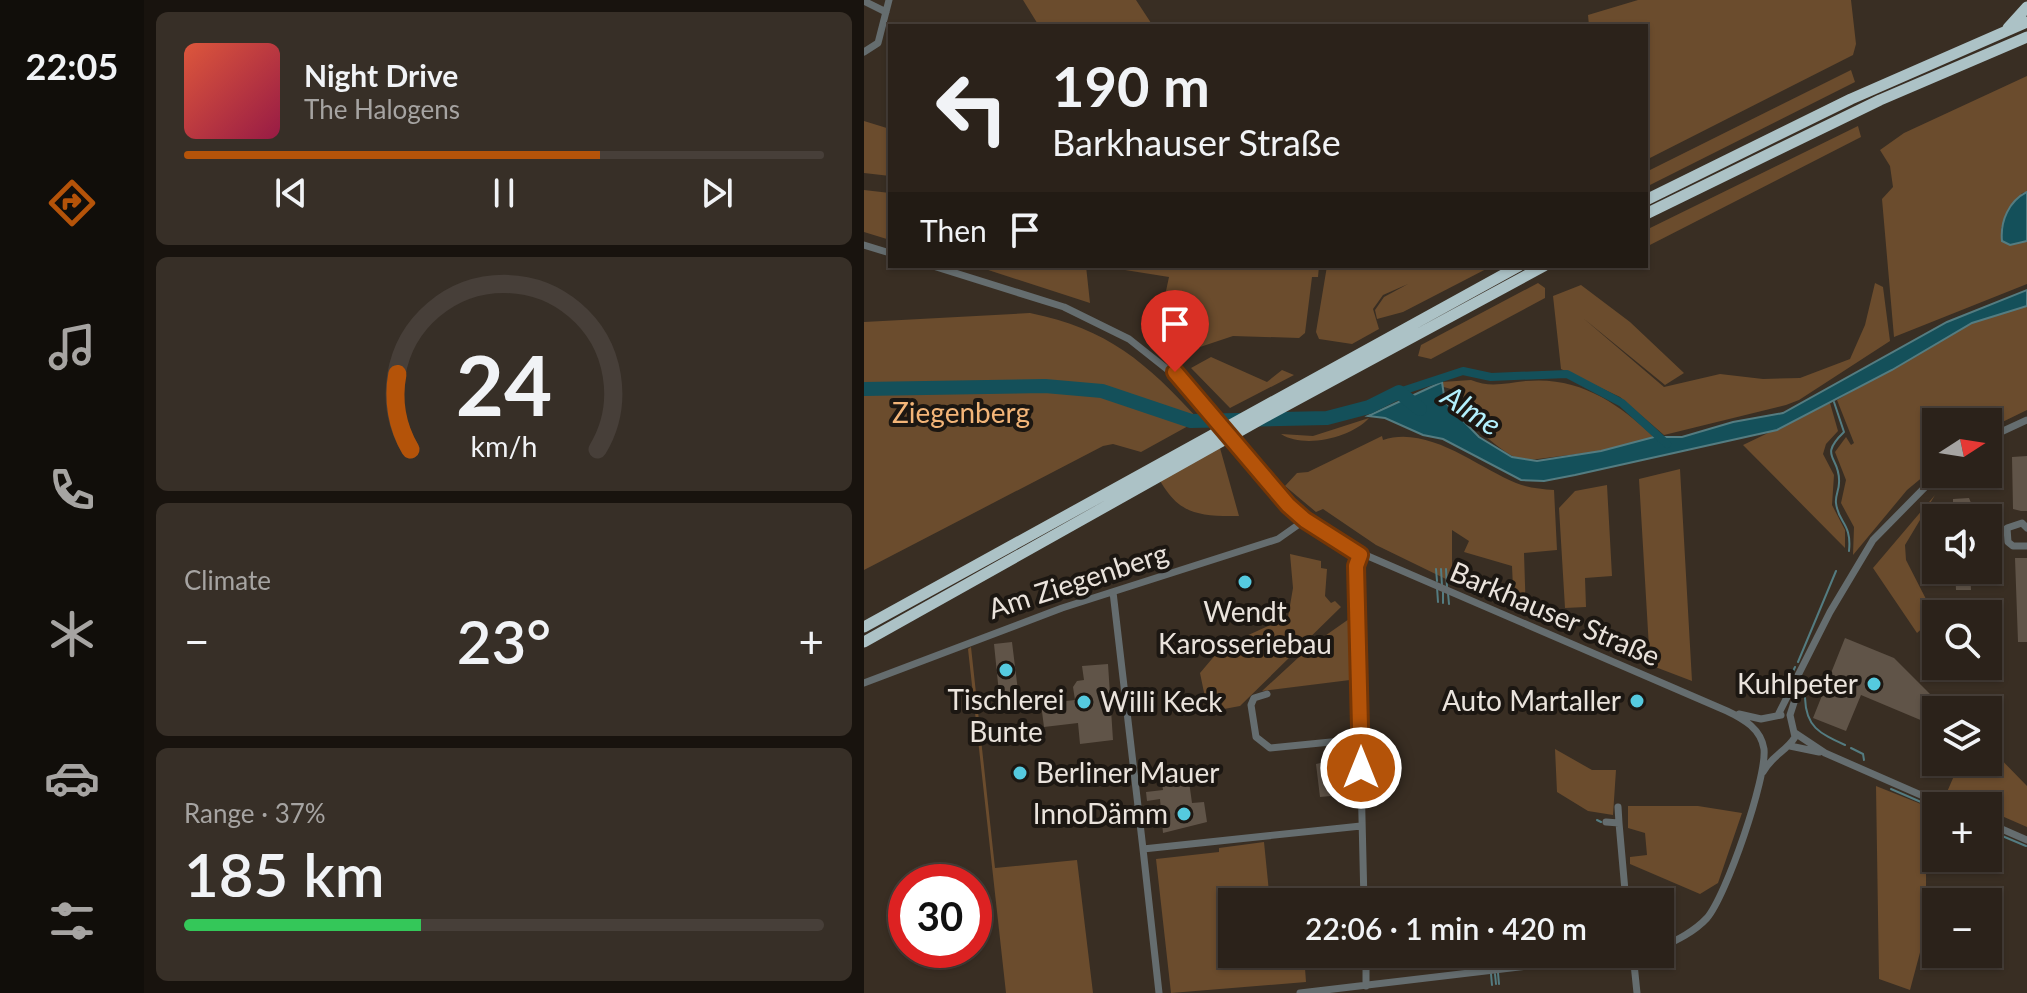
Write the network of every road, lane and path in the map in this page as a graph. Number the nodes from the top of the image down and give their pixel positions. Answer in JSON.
{"nodes":[{"id":1,"x":889,"y":0,"type":"edge"},
{"id":2,"x":864,"y":1,"type":"edge"},
{"id":3,"x":2027,"y":7,"type":"edge"},
{"id":4,"x":886,"y":12,"type":"junction"},
{"id":5,"x":2027,"y":22,"type":"edge"},
{"id":6,"x":2006,"y":30,"type":"junction"},
{"id":7,"x":2027,"y":37,"type":"edge"},
{"id":8,"x":2027,"y":43,"type":"edge"},
{"id":9,"x":1998,"y":48,"type":"junction"},
{"id":10,"x":864,"y":52,"type":"edge"},
{"id":11,"x":1648,"y":199,"type":"edge"},
{"id":12,"x":1648,"y":213,"type":"edge"},
{"id":13,"x":864,"y":245,"type":"edge"},
{"id":14,"x":888,"y":252,"type":"edge"},
{"id":15,"x":939,"y":268,"type":"edge"},
{"id":16,"x":1517,"y":271,"type":"edge"},
{"id":17,"x":1407,"y":332,"type":"junction"},
{"id":18,"x":2027,"y":420,"type":"edge"},
{"id":19,"x":2002,"y":432,"type":"edge"},
{"id":20,"x":1924,"y":488,"type":"edge"},
{"id":21,"x":1118,"y":493,"type":"junction"},
{"id":22,"x":1305,"y":520,"type":"junction"},
{"id":23,"x":2027,"y":528,"type":"edge"},
{"id":24,"x":2027,"y":546,"type":"edge"},
{"id":25,"x":1360,"y":555,"type":"junction"},
{"id":26,"x":1113,"y":592,"type":"junction"},
{"id":27,"x":864,"y":627,"type":"edge"},
{"id":28,"x":864,"y":642,"type":"edge"},
{"id":29,"x":1808,"y":660,"type":"junction"},
{"id":30,"x":864,"y":683,"type":"edge"},
{"id":31,"x":1267,"y":694,"type":"dead end"},
{"id":32,"x":1733,"y":713,"type":"junction"},
{"id":33,"x":1778,"y":715,"type":"junction"},
{"id":34,"x":1767,"y":717,"type":"junction"},
{"id":35,"x":1792,"y":723,"type":"junction"},
{"id":36,"x":1795,"y":733,"type":"junction"},
{"id":37,"x":1361,"y":739,"type":"junction"},
{"id":38,"x":1760,"y":739,"type":"junction"},
{"id":39,"x":1790,"y":746,"type":"junction"},
{"id":40,"x":1781,"y":750,"type":"junction"},
{"id":41,"x":1825,"y":753,"type":"junction"},
{"id":42,"x":1760,"y":777,"type":"junction"},
{"id":43,"x":1922,"y":795,"type":"edge"},
{"id":44,"x":1618,"y":807,"type":"dead end"},
{"id":45,"x":1606,"y":822,"type":"dead end"},
{"id":46,"x":1619,"y":823,"type":"junction"},
{"id":47,"x":1361,"y":826,"type":"junction"},
{"id":48,"x":2002,"y":829,"type":"edge"},
{"id":49,"x":2027,"y":840,"type":"edge"},
{"id":50,"x":1143,"y":849,"type":"junction"},
{"id":51,"x":1363,"y":888,"type":"edge"},
{"id":52,"x":1625,"y":888,"type":"edge"},
{"id":53,"x":1674,"y":941,"type":"edge"},
{"id":54,"x":1366,"y":968,"type":"edge"},
{"id":55,"x":1515,"y":968,"type":"edge"},
{"id":56,"x":1633,"y":968,"type":"edge"},
{"id":57,"x":1366,"y":986,"type":"junction"},
{"id":58,"x":1159,"y":993,"type":"edge"},
{"id":59,"x":1300,"y":993,"type":"edge"},
{"id":60,"x":1637,"y":993,"type":"edge"}],
"edges":[{"from":1,"to":4,"type":"street"},
{"from":2,"to":4,"type":"street"},
{"from":3,"to":6,"type":"highway"},
{"from":4,"to":10,"type":"street"},
{"from":5,"to":6,"type":"highway"},
{"from":6,"to":11,"type":"highway"},
{"from":7,"to":9,"type":"highway"},
{"from":8,"to":9,"type":"highway"},
{"from":9,"to":12,"type":"highway"},
{"from":13,"to":14,"type":"street"},
{"from":15,"to":22,"type":"street","name":"Barkhauser Straße"},
{"from":16,"to":17,"type":"highway"},
{"from":16,"to":17,"type":"highway"},
{"from":17,"to":21,"type":"highway"},
{"from":18,"to":19,"type":"street"},
{"from":20,"to":29,"type":"street"},
{"from":21,"to":27,"type":"highway"},
{"from":21,"to":28,"type":"highway"},
{"from":22,"to":25,"type":"street","name":"Barkhauser Straße"},
{"from":22,"to":26,"type":"street","name":"Am Ziegenberg"},
{"from":23,"to":24,"type":"street"},
{"from":25,"to":32,"type":"street","name":"Barkhauser Straße"},
{"from":25,"to":37,"type":"street"},
{"from":26,"to":30,"type":"street","name":"Am Ziegenberg"},
{"from":26,"to":50,"type":"street"},
{"from":29,"to":33,"type":"street"},
{"from":29,"to":35,"type":"street"},
{"from":31,"to":37,"type":"street"},
{"from":32,"to":34,"type":"street","name":"Barkhauser Straße"},
{"from":32,"to":38,"type":"street","name":"Barkhauser Straße"},
{"from":33,"to":34,"type":"street"},
{"from":33,"to":35,"type":"street"},
{"from":34,"to":38,"type":"street"},
{"from":35,"to":36,"type":"street"},
{"from":36,"to":39,"type":"street"},
{"from":36,"to":41,"type":"street"},
{"from":37,"to":47,"type":"street"},
{"from":38,"to":40,"type":"street"},
{"from":38,"to":42,"type":"street"},
{"from":39,"to":40,"type":"street"},
{"from":39,"to":41,"type":"street"},
{"from":40,"to":42,"type":"street"},
{"from":41,"to":43,"type":"street"},
{"from":42,"to":53,"type":"street"},
{"from":44,"to":46,"type":"street"},
{"from":45,"to":46,"type":"street"},
{"from":46,"to":52,"type":"street"},
{"from":47,"to":50,"type":"street"},
{"from":47,"to":51,"type":"street"},
{"from":48,"to":49,"type":"street"},
{"from":50,"to":58,"type":"street"},
{"from":54,"to":57,"type":"street"},
{"from":55,"to":57,"type":"street"},
{"from":56,"to":60,"type":"street"},
{"from":57,"to":59,"type":"street"}]}
